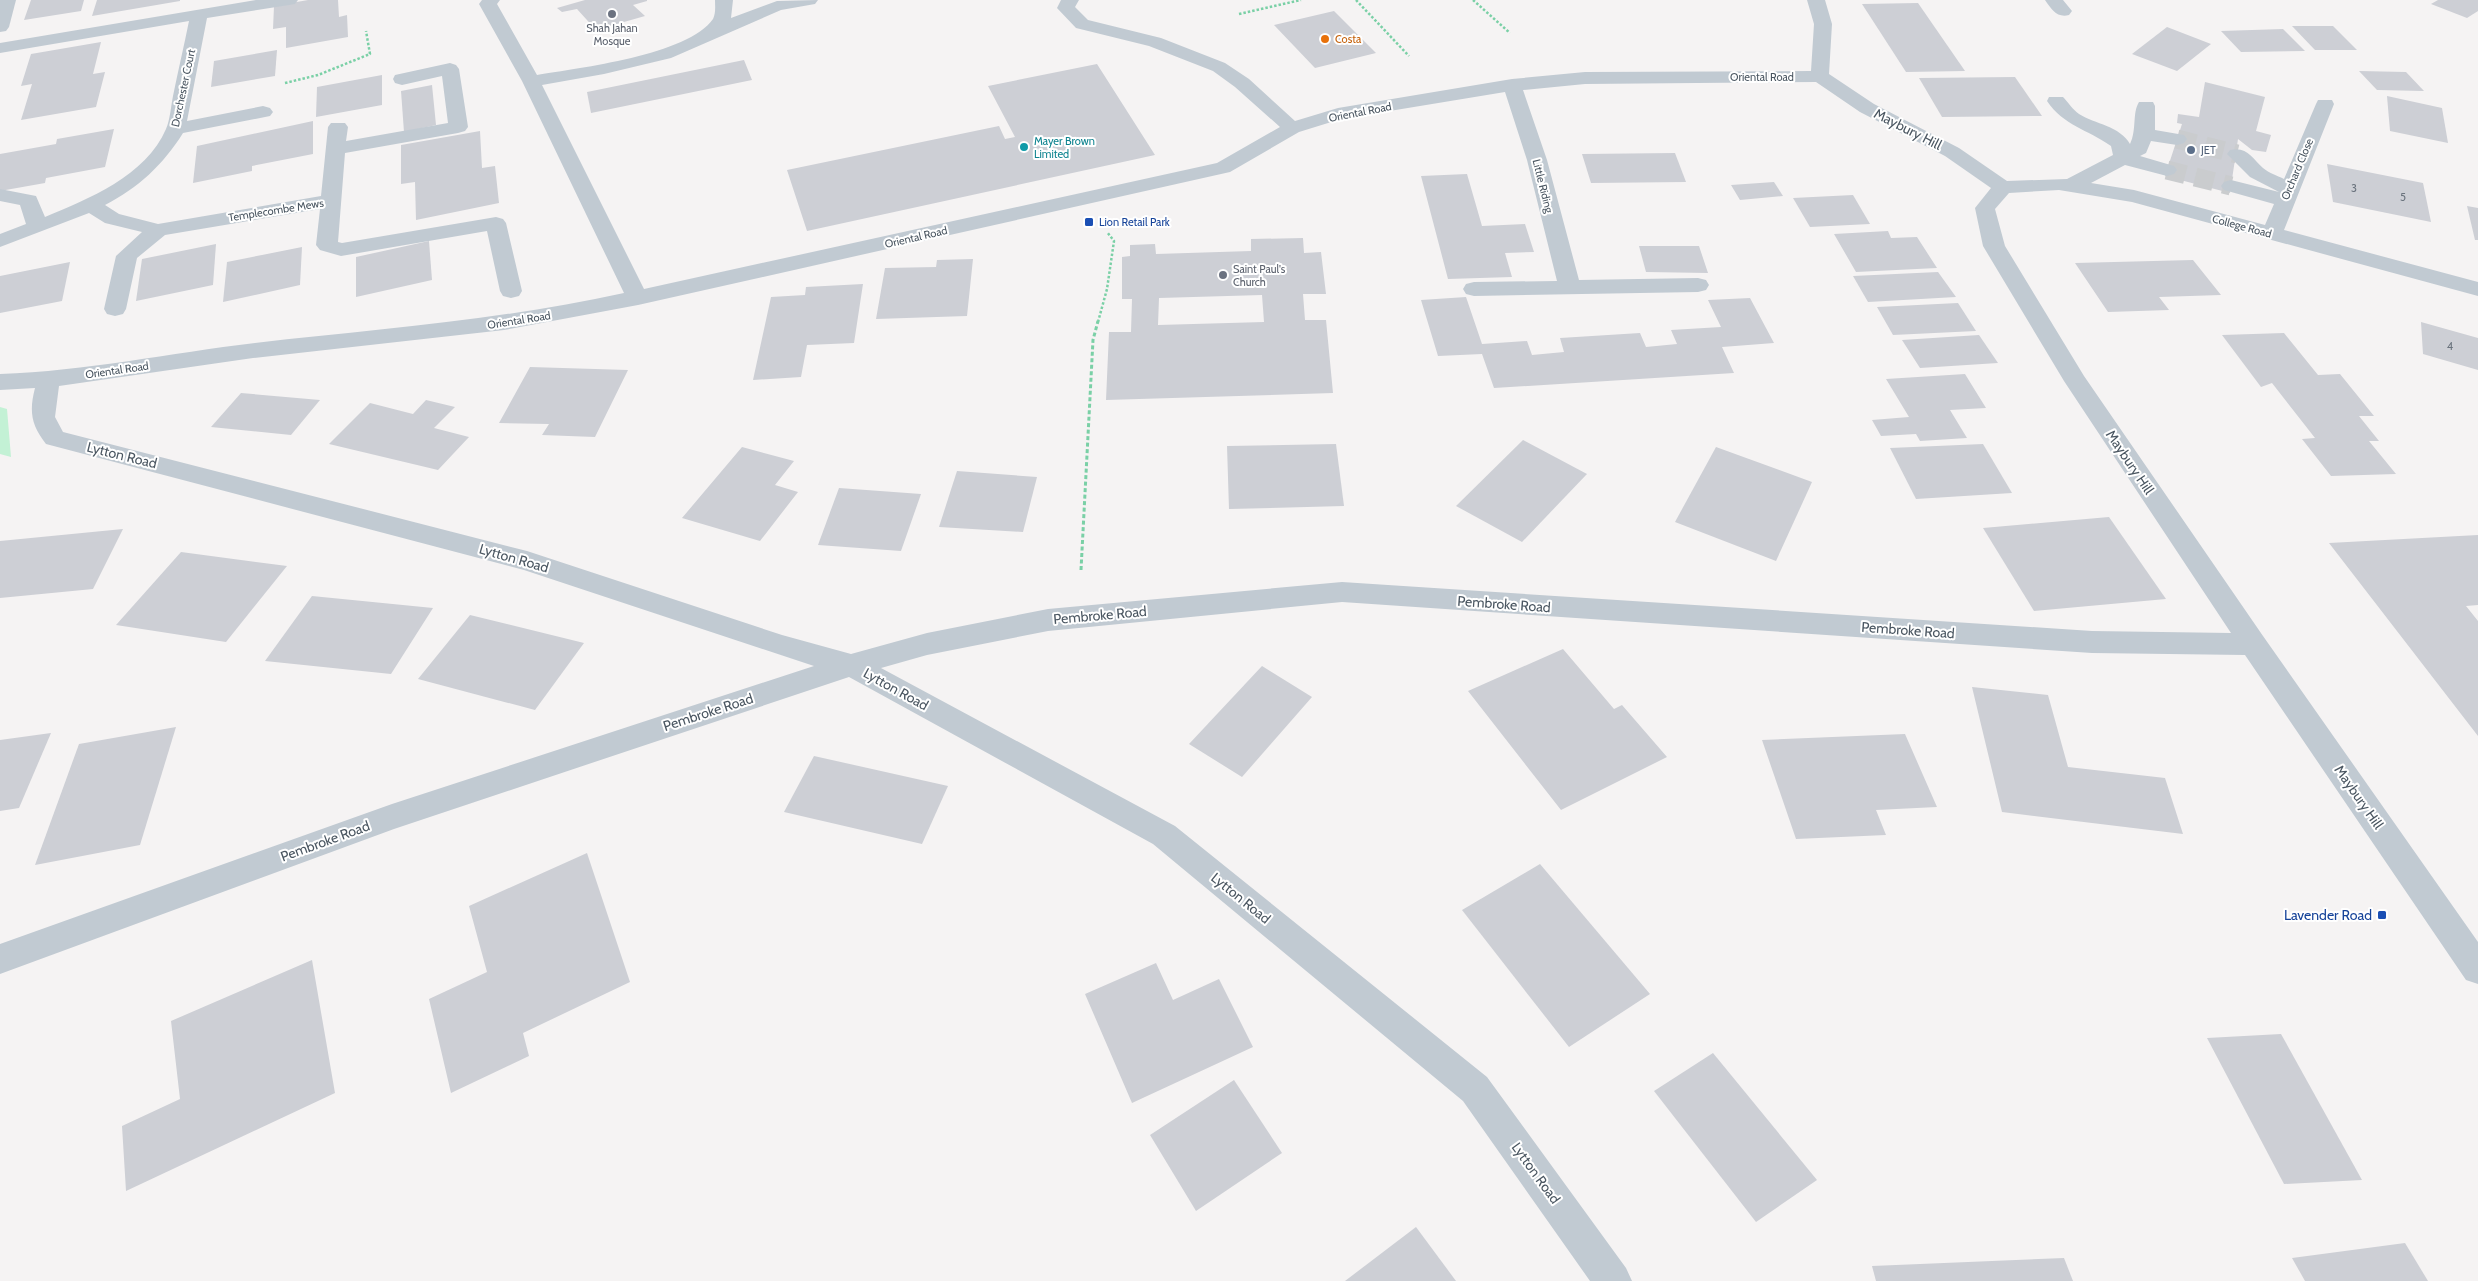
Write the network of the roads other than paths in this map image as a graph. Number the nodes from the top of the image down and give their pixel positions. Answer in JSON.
{"nodes":[{"id":1,"x":7,"y":0,"type":"edge"},
{"id":2,"x":289,"y":0,"type":"edge"},
{"id":3,"x":491,"y":0,"type":"edge"},
{"id":4,"x":724,"y":0,"type":"edge"},
{"id":5,"x":809,"y":0,"type":"edge"},
{"id":6,"x":1070,"y":0,"type":"edge"},
{"id":7,"x":1816,"y":0,"type":"edge"},
{"id":8,"x":199,"y":14,"type":"junction"},
{"id":9,"x":0,"y":27,"type":"edge"},
{"id":10,"x":710,"y":33,"type":"junction"},
{"id":11,"x":0,"y":48,"type":"edge"},
{"id":12,"x":1820,"y":76,"type":"junction"},
{"id":13,"x":402,"y":79,"type":"dead end"},
{"id":14,"x":532,"y":81,"type":"junction"},
{"id":15,"x":1512,"y":85,"type":"junction"},
{"id":16,"x":2056,"y":101,"type":"dead end"},
{"id":17,"x":2325,"y":104,"type":"dead end"},
{"id":18,"x":2146,"y":106,"type":"dead end"},
{"id":19,"x":263,"y":112,"type":"dead end"},
{"id":20,"x":338,"y":127,"type":"dead end"},
{"id":21,"x":1292,"y":128,"type":"junction"},
{"id":22,"x":176,"y":129,"type":"junction"},
{"id":23,"x":2135,"y":147,"type":"junction"},
{"id":24,"x":337,"y":149,"type":"junction"},
{"id":25,"x":2070,"y":186,"type":"junction"},
{"id":26,"x":2003,"y":187,"type":"junction"},
{"id":27,"x":2287,"y":194,"type":"junction"},
{"id":28,"x":0,"y":196,"type":"edge"},
{"id":29,"x":331,"y":201,"type":"junction"},
{"id":30,"x":90,"y":205,"type":"junction"},
{"id":31,"x":37,"y":226,"type":"junction"},
{"id":32,"x":158,"y":230,"type":"junction"},
{"id":33,"x":2272,"y":234,"type":"junction"},
{"id":34,"x":0,"y":241,"type":"edge"},
{"id":35,"x":1698,"y":285,"type":"dead end"},
{"id":36,"x":1474,"y":289,"type":"dead end"},
{"id":37,"x":1570,"y":289,"type":"junction"},
{"id":38,"x":2478,"y":289,"type":"edge"},
{"id":39,"x":511,"y":291,"type":"dead end"},
{"id":40,"x":638,"y":298,"type":"junction"},
{"id":41,"x":115,"y":309,"type":"dead end"},
{"id":42,"x":49,"y":380,"type":"junction"},
{"id":43,"x":0,"y":382,"type":"edge"},
{"id":44,"x":2253,"y":644,"type":"junction"},
{"id":45,"x":851,"y":665,"type":"junction"},
{"id":46,"x":0,"y":959,"type":"edge"},
{"id":47,"x":2478,"y":969,"type":"edge"},
{"id":48,"x":1613,"y":1281,"type":"edge"}],
"edges":[{"from":1,"to":9,"type":"street"},
{"from":2,"to":8,"type":"street"},
{"from":3,"to":14,"type":"street"},
{"from":4,"to":10,"type":"street"},
{"from":5,"to":10,"type":"street"},
{"from":6,"to":21,"type":"street"},
{"from":7,"to":12,"type":"street"},
{"from":8,"to":11,"type":"street"},
{"from":8,"to":22,"type":"street","name":"Dorchester Court"},
{"from":10,"to":14,"type":"street"},
{"from":12,"to":15,"type":"street","name":"Oriental Road"},
{"from":12,"to":26,"type":"street","name":"Maybury Hill"},
{"from":13,"to":24,"type":"street"},
{"from":14,"to":40,"type":"street"},
{"from":15,"to":21,"type":"street","name":"Oriental Road"},
{"from":15,"to":37,"type":"street","name":"Little Riding"},
{"from":16,"to":23,"type":"street"},
{"from":17,"to":27,"type":"street","name":"Orchard Close"},
{"from":18,"to":23,"type":"street"},
{"from":19,"to":22,"type":"street"},
{"from":20,"to":24,"type":"street"},
{"from":21,"to":40,"type":"street","name":"Oriental Road"},
{"from":22,"to":30,"type":"street","name":"Dorchester Court"},
{"from":23,"to":23,"type":"street"},
{"from":23,"to":25,"type":"street"},
{"from":24,"to":29,"type":"street"},
{"from":25,"to":26,"type":"street","name":"College Road"},
{"from":25,"to":33,"type":"street","name":"College Road"},
{"from":26,"to":44,"type":"street","name":"Maybury Hill"},
{"from":27,"to":27,"type":"street"},
{"from":27,"to":33,"type":"street","name":"Orchard Close"},
{"from":28,"to":31,"type":"street"},
{"from":29,"to":32,"type":"street","name":"Templecombe Mews"},
{"from":29,"to":39,"type":"street","name":"Templecombe Mews"},
{"from":30,"to":31,"type":"street","name":"Dorchester Court"},
{"from":30,"to":32,"type":"street","name":"Templecombe Mews"},
{"from":31,"to":34,"type":"street","name":"Dorchester Court"},
{"from":32,"to":41,"type":"street"},
{"from":33,"to":38,"type":"street","name":"College Road"},
{"from":35,"to":37,"type":"street"},
{"from":36,"to":37,"type":"street"},
{"from":40,"to":42,"type":"street","name":"Oriental Road"},
{"from":42,"to":43,"type":"street","name":"Oriental Road"},
{"from":42,"to":45,"type":"street","name":"Lytton Road"},
{"from":44,"to":45,"type":"street","name":"Pembroke Road"},
{"from":44,"to":47,"type":"street","name":"Maybury Hill"},
{"from":45,"to":46,"type":"street","name":"Pembroke Road"},
{"from":45,"to":48,"type":"street","name":"Lytton Road"}]}
